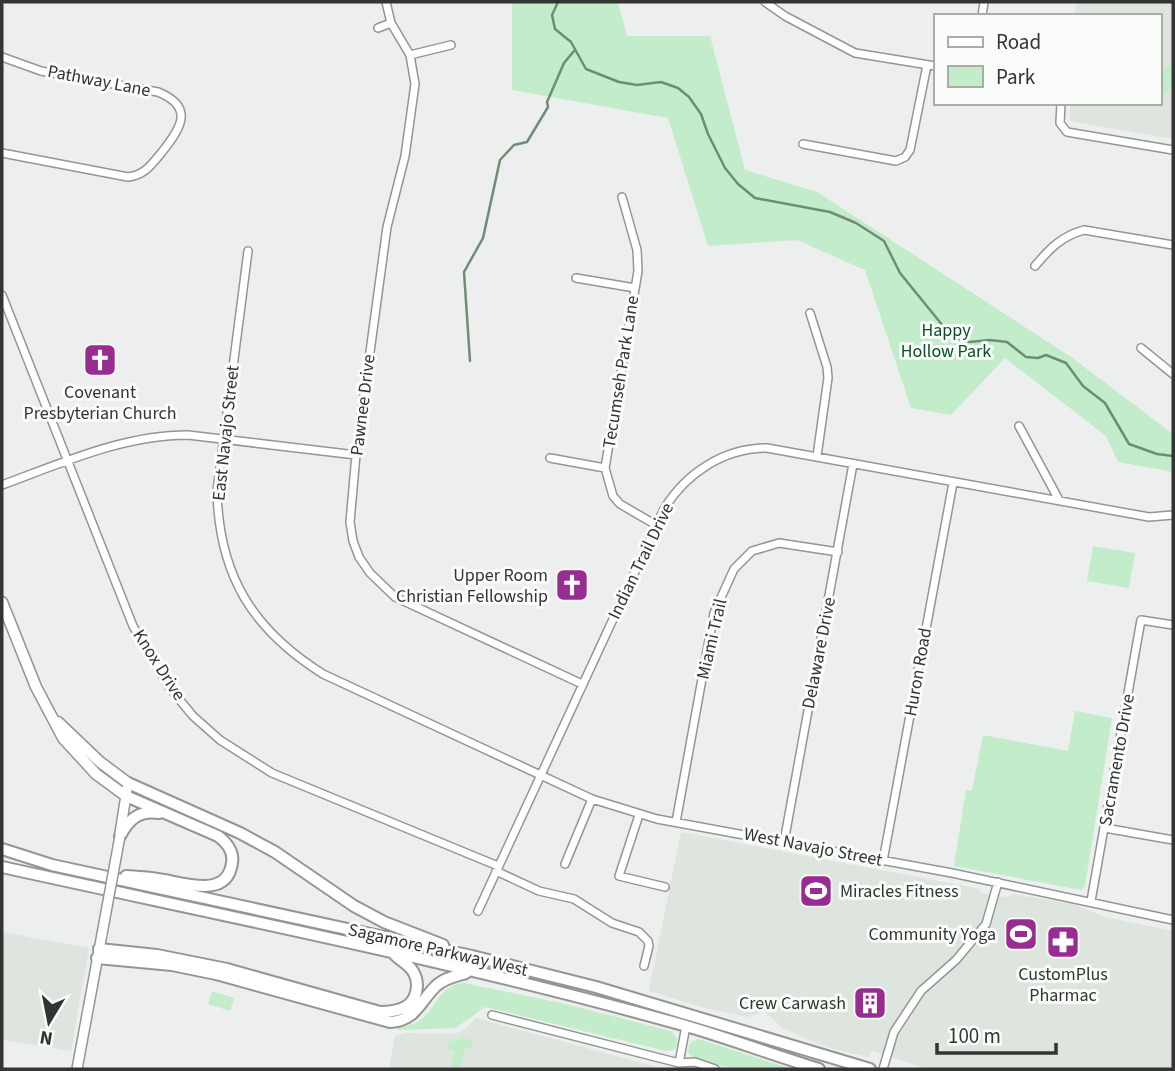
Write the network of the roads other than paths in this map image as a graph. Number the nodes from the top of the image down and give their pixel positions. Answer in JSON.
{"nodes":[{"id":1,"x":386,"y":2,"type":"edge"},
{"id":2,"x":765,"y":2,"type":"edge"},
{"id":3,"x":391,"y":23,"type":"junction"},
{"id":4,"x":378,"y":28,"type":"dead end"},
{"id":5,"x":451,"y":45,"type":"dead end"},
{"id":6,"x":410,"y":55,"type":"junction"},
{"id":7,"x":2,"y":57,"type":"edge"},
{"id":8,"x":931,"y":65,"type":"edge"},
{"id":9,"x":1062,"y":105,"type":"edge"},
{"id":10,"x":803,"y":144,"type":"dead end"},
{"id":11,"x":1173,"y":150,"type":"edge"},
{"id":12,"x":2,"y":153,"type":"edge"},
{"id":13,"x":622,"y":197,"type":"dead end"},
{"id":14,"x":1173,"y":245,"type":"edge"},
{"id":15,"x":248,"y":251,"type":"dead end"},
{"id":16,"x":1035,"y":266,"type":"dead end"},
{"id":17,"x":576,"y":278,"type":"dead end"},
{"id":18,"x":635,"y":288,"type":"junction"},
{"id":19,"x":2,"y":295,"type":"edge"},
{"id":20,"x":810,"y":313,"type":"dead end"},
{"id":21,"x":1141,"y":348,"type":"dead end"},
{"id":22,"x":1173,"y":374,"type":"edge"},
{"id":23,"x":1019,"y":426,"type":"dead end"},
{"id":24,"x":224,"y":439,"type":"junction"},
{"id":25,"x":356,"y":454,"type":"junction"},
{"id":26,"x":817,"y":456,"type":"junction"},
{"id":27,"x":550,"y":458,"type":"dead end"},
{"id":28,"x":68,"y":461,"type":"junction"},
{"id":29,"x":853,"y":464,"type":"junction"},
{"id":30,"x":606,"y":468,"type":"junction"},
{"id":31,"x":953,"y":483,"type":"junction"},
{"id":32,"x":2,"y":485,"type":"edge"},
{"id":33,"x":1059,"y":500,"type":"junction"},
{"id":34,"x":1173,"y":515,"type":"edge"},
{"id":35,"x":656,"y":525,"type":"junction"},
{"id":36,"x":838,"y":552,"type":"junction"},
{"id":37,"x":2,"y":602,"type":"edge"},
{"id":38,"x":4,"y":613,"type":"edge"},
{"id":39,"x":1173,"y":625,"type":"edge"},
{"id":40,"x":582,"y":684,"type":"junction"},
{"id":41,"x":53,"y":716,"type":"junction"},
{"id":42,"x":540,"y":775,"type":"junction"},
{"id":43,"x":128,"y":783,"type":"junction"},
{"id":44,"x":126,"y":796,"type":"junction"},
{"id":45,"x":592,"y":799,"type":"junction"},
{"id":46,"x":166,"y":814,"type":"junction"},
{"id":47,"x":639,"y":815,"type":"junction"},
{"id":48,"x":676,"y":822,"type":"junction"},
{"id":49,"x":1105,"y":828,"type":"junction"},
{"id":50,"x":120,"y":836,"type":"junction"},
{"id":51,"x":1173,"y":840,"type":"edge"},
{"id":52,"x":784,"y":842,"type":"junction"},
{"id":53,"x":2,"y":849,"type":"edge"},
{"id":54,"x":883,"y":861,"type":"junction"},
{"id":55,"x":565,"y":864,"type":"dead end"},
{"id":56,"x":2,"y":867,"type":"edge"},
{"id":57,"x":497,"y":869,"type":"junction"},
{"id":58,"x":101,"y":876,"type":"junction"},
{"id":59,"x":998,"y":882,"type":"junction"},
{"id":60,"x":665,"y":887,"type":"dead end"},
{"id":61,"x":1091,"y":901,"type":"junction"},
{"id":62,"x":478,"y":911,"type":"dead end"},
{"id":63,"x":1173,"y":920,"type":"edge"},
{"id":64,"x":98,"y":953,"type":"junction"},
{"id":65,"x":393,"y":953,"type":"junction"},
{"id":66,"x":472,"y":956,"type":"junction"},
{"id":67,"x":644,"y":966,"type":"dead end"},
{"id":68,"x":469,"y":972,"type":"junction"},
{"id":69,"x":492,"y":1015,"type":"dead end"},
{"id":70,"x":686,"y":1026,"type":"junction"},
{"id":71,"x":679,"y":1063,"type":"junction"},
{"id":72,"x":77,"y":1069,"type":"edge"},
{"id":73,"x":689,"y":1069,"type":"edge"},
{"id":74,"x":715,"y":1069,"type":"edge"},
{"id":75,"x":819,"y":1069,"type":"edge"},
{"id":76,"x":870,"y":1069,"type":"edge"},
{"id":77,"x":883,"y":1069,"type":"edge"}],
"edges":[{"from":1,"to":3,"type":"street","name":"Pawnee Drive"},
{"from":2,"to":8,"type":"street"},
{"from":3,"to":4,"type":"street"},
{"from":3,"to":6,"type":"street","name":"Pawnee Drive"},
{"from":5,"to":6,"type":"street"},
{"from":6,"to":25,"type":"street","name":"Pawnee Drive"},
{"from":7,"to":12,"type":"street","name":"Pathway Lane"},
{"from":8,"to":10,"type":"street"},
{"from":9,"to":11,"type":"street"},
{"from":13,"to":18,"type":"street","name":"Tecumseh Park Lane"},
{"from":14,"to":16,"type":"street"},
{"from":15,"to":24,"type":"street","name":"East Navajo Street"},
{"from":17,"to":18,"type":"street"},
{"from":18,"to":30,"type":"street","name":"Tecumseh Park Lane"},
{"from":19,"to":28,"type":"street","name":"Knox Drive"},
{"from":20,"to":26,"type":"street"},
{"from":21,"to":22,"type":"street"},
{"from":23,"to":33,"type":"street"},
{"from":24,"to":25,"type":"street"},
{"from":24,"to":28,"type":"street"},
{"from":24,"to":42,"type":"street","name":"East Navajo Street"},
{"from":25,"to":40,"type":"street","name":"Pawnee Drive"},
{"from":26,"to":29,"type":"street","name":"Indian Trail Drive"},
{"from":26,"to":35,"type":"street","name":"Indian Trail Drive"},
{"from":27,"to":30,"type":"street"},
{"from":28,"to":32,"type":"street"},
{"from":28,"to":57,"type":"street","name":"Knox Drive"},
{"from":29,"to":31,"type":"street","name":"Indian Trail Drive"},
{"from":29,"to":36,"type":"street","name":"Delaware Drive"},
{"from":30,"to":35,"type":"street","name":"Tecumseh Park Lane"},
{"from":31,"to":33,"type":"street","name":"Indian Trail Drive"},
{"from":31,"to":54,"type":"street","name":"Huron Road"},
{"from":33,"to":34,"type":"street","name":"Indian Trail Drive"},
{"from":35,"to":40,"type":"street","name":"Indian Trail Drive"},
{"from":36,"to":48,"type":"street","name":"Miami Trail"},
{"from":36,"to":52,"type":"street","name":"Delaware Drive"},
{"from":37,"to":38,"type":"main road"},
{"from":38,"to":41,"type":"main road"},
{"from":39,"to":49,"type":"street","name":"Sacramento Drive"},
{"from":40,"to":42,"type":"street","name":"Indian Trail Drive"},
{"from":41,"to":43,"type":"main road"},
{"from":41,"to":44,"type":"main road"},
{"from":42,"to":45,"type":"street","name":"West Navajo Street"},
{"from":42,"to":57,"type":"street","name":"Indian Trail Drive"},
{"from":43,"to":44,"type":"street"},
{"from":43,"to":66,"type":"highway"},
{"from":44,"to":46,"type":"highway"},
{"from":44,"to":50,"type":"street"},
{"from":45,"to":47,"type":"street","name":"West Navajo Street"},
{"from":45,"to":55,"type":"street"},
{"from":46,"to":50,"type":"highway"},
{"from":46,"to":58,"type":"highway"},
{"from":47,"to":48,"type":"street","name":"West Navajo Street"},
{"from":47,"to":60,"type":"street"},
{"from":48,"to":52,"type":"street","name":"West Navajo Street"},
{"from":49,"to":51,"type":"street"},
{"from":49,"to":61,"type":"street","name":"Sacramento Drive"},
{"from":50,"to":64,"type":"street","bridge":true},
{"from":52,"to":54,"type":"street","name":"West Navajo Street"},
{"from":53,"to":58,"type":"highway","name":"Sagamore Parkway West"},
{"from":54,"to":59,"type":"street","name":"West Navajo Street"},
{"from":56,"to":65,"type":"highway","name":"Sagamore Parkway West"},
{"from":57,"to":62,"type":"street","name":"Indian Trail Drive"},
{"from":57,"to":67,"type":"street","name":"Knox Drive"},
{"from":58,"to":66,"type":"highway","name":"Sagamore Parkway West"},
{"from":59,"to":61,"type":"street","name":"West Navajo Street"},
{"from":59,"to":77,"type":"street"},
{"from":61,"to":63,"type":"street","name":"West Navajo Street"},
{"from":64,"to":65,"type":"highway"},
{"from":64,"to":68,"type":"highway"},
{"from":64,"to":72,"type":"street"},
{"from":65,"to":68,"type":"highway","name":"Sagamore Parkway West"},
{"from":66,"to":76,"type":"highway","name":"Sagamore Parkway West"},
{"from":68,"to":70,"type":"highway","name":"Sagamore Parkway West"},
{"from":69,"to":71,"type":"street"},
{"from":70,"to":71,"type":"street"},
{"from":70,"to":75,"type":"highway","name":"Sagamore Parkway West"},
{"from":71,"to":73,"type":"street"},
{"from":71,"to":74,"type":"street"}]}
